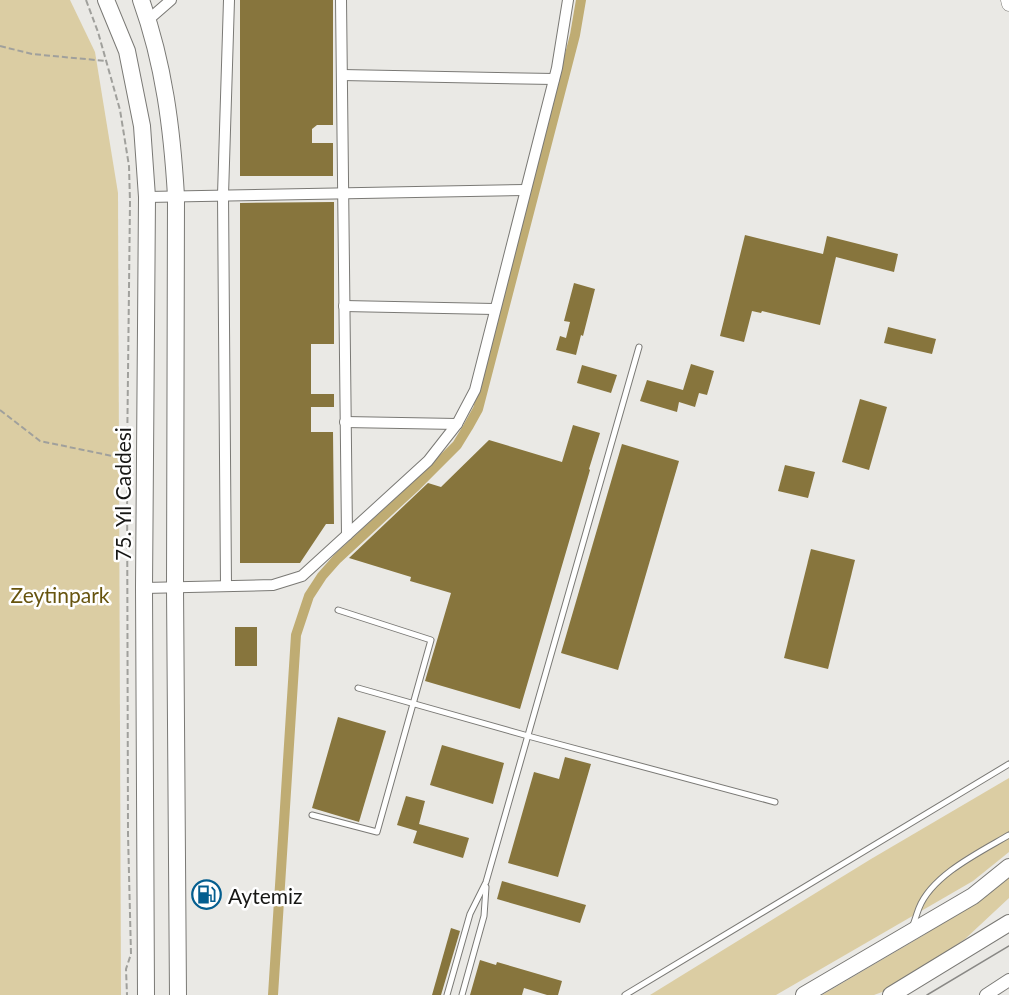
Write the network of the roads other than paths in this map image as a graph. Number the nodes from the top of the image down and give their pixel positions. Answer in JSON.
{"nodes":[{"id":1,"x":106,"y":0,"type":"edge"},
{"id":2,"x":141,"y":0,"type":"edge"},
{"id":3,"x":171,"y":0,"type":"edge"},
{"id":4,"x":229,"y":0,"type":"edge"},
{"id":5,"x":341,"y":0,"type":"edge"},
{"id":6,"x":568,"y":0,"type":"edge"},
{"id":7,"x":148,"y":20,"type":"junction"},
{"id":8,"x":342,"y":75,"type":"junction"},
{"id":9,"x":554,"y":79,"type":"junction"},
{"id":10,"x":525,"y":190,"type":"junction"},
{"id":11,"x":343,"y":193,"type":"junction"},
{"id":12,"x":223,"y":195,"type":"junction"},
{"id":13,"x":176,"y":196,"type":"junction"},
{"id":14,"x":147,"y":197,"type":"junction"},
{"id":15,"x":344,"y":306,"type":"junction"},
{"id":16,"x":494,"y":309,"type":"junction"},
{"id":17,"x":639,"y":347,"type":"dead end"},
{"id":18,"x":345,"y":422,"type":"junction"},
{"id":19,"x":457,"y":424,"type":"junction"},
{"id":20,"x":347,"y":535,"type":"junction"},
{"id":21,"x":226,"y":586,"type":"junction"},
{"id":22,"x":144,"y":588,"type":"junction"},
{"id":23,"x":175,"y":588,"type":"junction"},
{"id":24,"x":338,"y":610,"type":"dead end"},
{"id":25,"x":358,"y":688,"type":"dead end"},
{"id":26,"x":413,"y":703,"type":"junction"},
{"id":27,"x":528,"y":736,"type":"junction"},
{"id":28,"x":1009,"y":764,"type":"edge"},
{"id":29,"x":775,"y":802,"type":"dead end"},
{"id":30,"x":312,"y":815,"type":"dead end"},
{"id":31,"x":1009,"y":835,"type":"edge"},
{"id":32,"x":1009,"y":867,"type":"edge"},
{"id":33,"x":486,"y":882,"type":"junction"},
{"id":34,"x":1009,"y":910,"type":"edge"},
{"id":35,"x":1009,"y":923,"type":"edge"},
{"id":36,"x":1009,"y":928,"type":"edge"},
{"id":37,"x":911,"y":933,"type":"junction"},
{"id":38,"x":967,"y":950,"type":"junction"},
{"id":39,"x":1009,"y":980,"type":"edge"},
{"id":40,"x":146,"y":995,"type":"edge"},
{"id":41,"x":178,"y":995,"type":"edge"},
{"id":42,"x":447,"y":995,"type":"edge"},
{"id":43,"x":462,"y":995,"type":"edge"},
{"id":44,"x":626,"y":995,"type":"edge"},
{"id":45,"x":804,"y":995,"type":"edge"},
{"id":46,"x":891,"y":995,"type":"edge"},
{"id":47,"x":986,"y":995,"type":"edge"}],
"edges":[{"from":1,"to":14,"type":"main road","name":"75. Yıl Caddesi"},
{"from":2,"to":7,"type":"main road"},
{"from":3,"to":7,"type":"street"},
{"from":4,"to":12,"type":"street"},
{"from":5,"to":8,"type":"street"},
{"from":6,"to":9,"type":"street"},
{"from":7,"to":13,"type":"main road"},
{"from":8,"to":9,"type":"street"},
{"from":8,"to":11,"type":"street"},
{"from":9,"to":10,"type":"street"},
{"from":10,"to":11,"type":"street"},
{"from":10,"to":16,"type":"street"},
{"from":11,"to":12,"type":"street"},
{"from":11,"to":15,"type":"street"},
{"from":12,"to":13,"type":"street"},
{"from":12,"to":21,"type":"street"},
{"from":13,"to":14,"type":"street"},
{"from":13,"to":23,"type":"main road"},
{"from":14,"to":22,"type":"main road","name":"75. Yıl Caddesi"},
{"from":15,"to":16,"type":"street"},
{"from":15,"to":18,"type":"street"},
{"from":16,"to":19,"type":"street"},
{"from":17,"to":27,"type":"lane"},
{"from":18,"to":19,"type":"street"},
{"from":18,"to":20,"type":"street"},
{"from":19,"to":20,"type":"street"},
{"from":20,"to":21,"type":"street"},
{"from":21,"to":23,"type":"street"},
{"from":22,"to":23,"type":"street"},
{"from":22,"to":40,"type":"main road","name":"75. Yıl Caddesi"},
{"from":23,"to":41,"type":"main road"},
{"from":24,"to":26,"type":"lane"},
{"from":25,"to":26,"type":"lane"},
{"from":26,"to":27,"type":"lane"},
{"from":26,"to":30,"type":"lane"},
{"from":27,"to":29,"type":"lane"},
{"from":27,"to":33,"type":"lane"},
{"from":28,"to":44,"type":"lane"},
{"from":31,"to":37,"type":"lane"},
{"from":32,"to":37,"type":"main road"},
{"from":33,"to":42,"type":"lane"},
{"from":33,"to":43,"type":"lane"},
{"from":34,"to":38,"type":"main road"},
{"from":35,"to":38,"type":"main road"},
{"from":36,"to":38,"type":"street"},
{"from":37,"to":45,"type":"main road"},
{"from":38,"to":46,"type":"main road"},
{"from":39,"to":47,"type":"street"}]}
